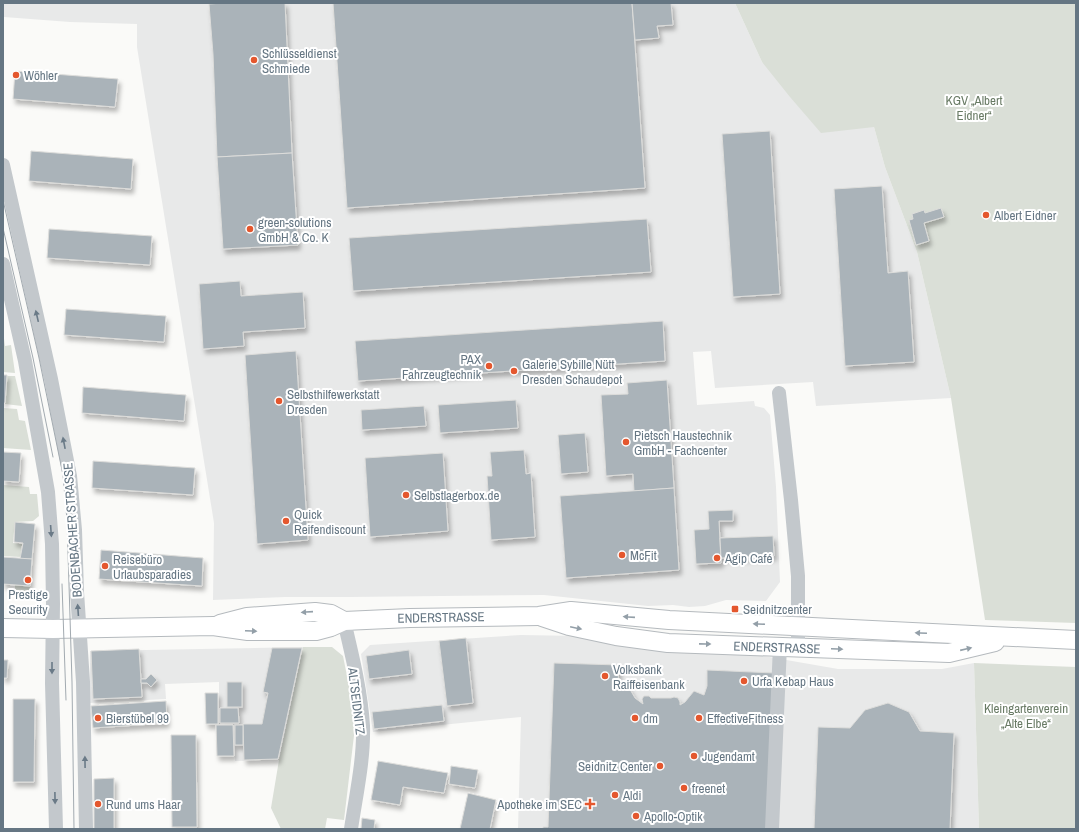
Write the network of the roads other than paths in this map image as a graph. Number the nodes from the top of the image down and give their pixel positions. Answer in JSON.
{"nodes":[{"id":1,"x":3,"y":165,"type":"edge"},
{"id":2,"x":3,"y":264,"type":"edge"},
{"id":3,"x":780,"y":393,"type":"dead end"},
{"id":4,"x":539,"y":616,"type":"junction"},
{"id":5,"x":344,"y":621,"type":"junction"},
{"id":6,"x":798,"y":626,"type":"junction"},
{"id":7,"x":3,"y":628,"type":"edge"},
{"id":8,"x":52,"y":629,"type":"junction"},
{"id":9,"x":80,"y":629,"type":"junction"},
{"id":10,"x":1016,"y":638,"type":"junction"},
{"id":11,"x":1076,"y":640,"type":"edge"},
{"id":12,"x":780,"y":646,"type":"junction"},
{"id":13,"x":798,"y":648,"type":"junction"},
{"id":14,"x":56,"y":829,"type":"edge"},
{"id":15,"x":86,"y":829,"type":"edge"},
{"id":16,"x":350,"y":829,"type":"edge"},
{"id":17,"x":772,"y":829,"type":"edge"}],
"edges":[{"from":9,"to":1,"type":"street","name":"BODENBACHER STRASSE","one_way":true},
{"from":2,"to":8,"type":"street","name":"BODENBACHER STRASSE","one_way":true},
{"from":3,"to":6,"type":"street","name":"ENDERSTRASSE"},
{"from":4,"to":5,"type":"main road","name":"ENDERSTRASSE"},
{"from":6,"to":4,"type":"main road","name":"ENDERSTRASSE","one_way":true},
{"from":4,"to":12,"type":"main road","name":"ENDERSTRASSE","one_way":true},
{"from":5,"to":9,"type":"main road","name":"ENDERSTRASSE"},
{"from":5,"to":16,"type":"street","name":"ALTSEIDNITZ"},
{"from":10,"to":6,"type":"main road","name":"ENDERSTRASSE","one_way":true},
{"from":6,"to":13,"type":"street"},
{"from":7,"to":8,"type":"main road","name":"ENDERSTRASSE"},
{"from":8,"to":9,"type":"main road","name":"ENDERSTRASSE"},
{"from":8,"to":14,"type":"street","name":"BODENBACHER STRASSE","one_way":true},
{"from":15,"to":9,"type":"street","name":"BODENBACHER STRASSE","one_way":true},
{"from":10,"to":11,"type":"main road","name":"ENDERSTRASSE"},
{"from":13,"to":10,"type":"main road","name":"ENDERSTRASSE","one_way":true},
{"from":12,"to":13,"type":"main road","name":"ENDERSTRASSE"},
{"from":12,"to":17,"type":"street"}]}
